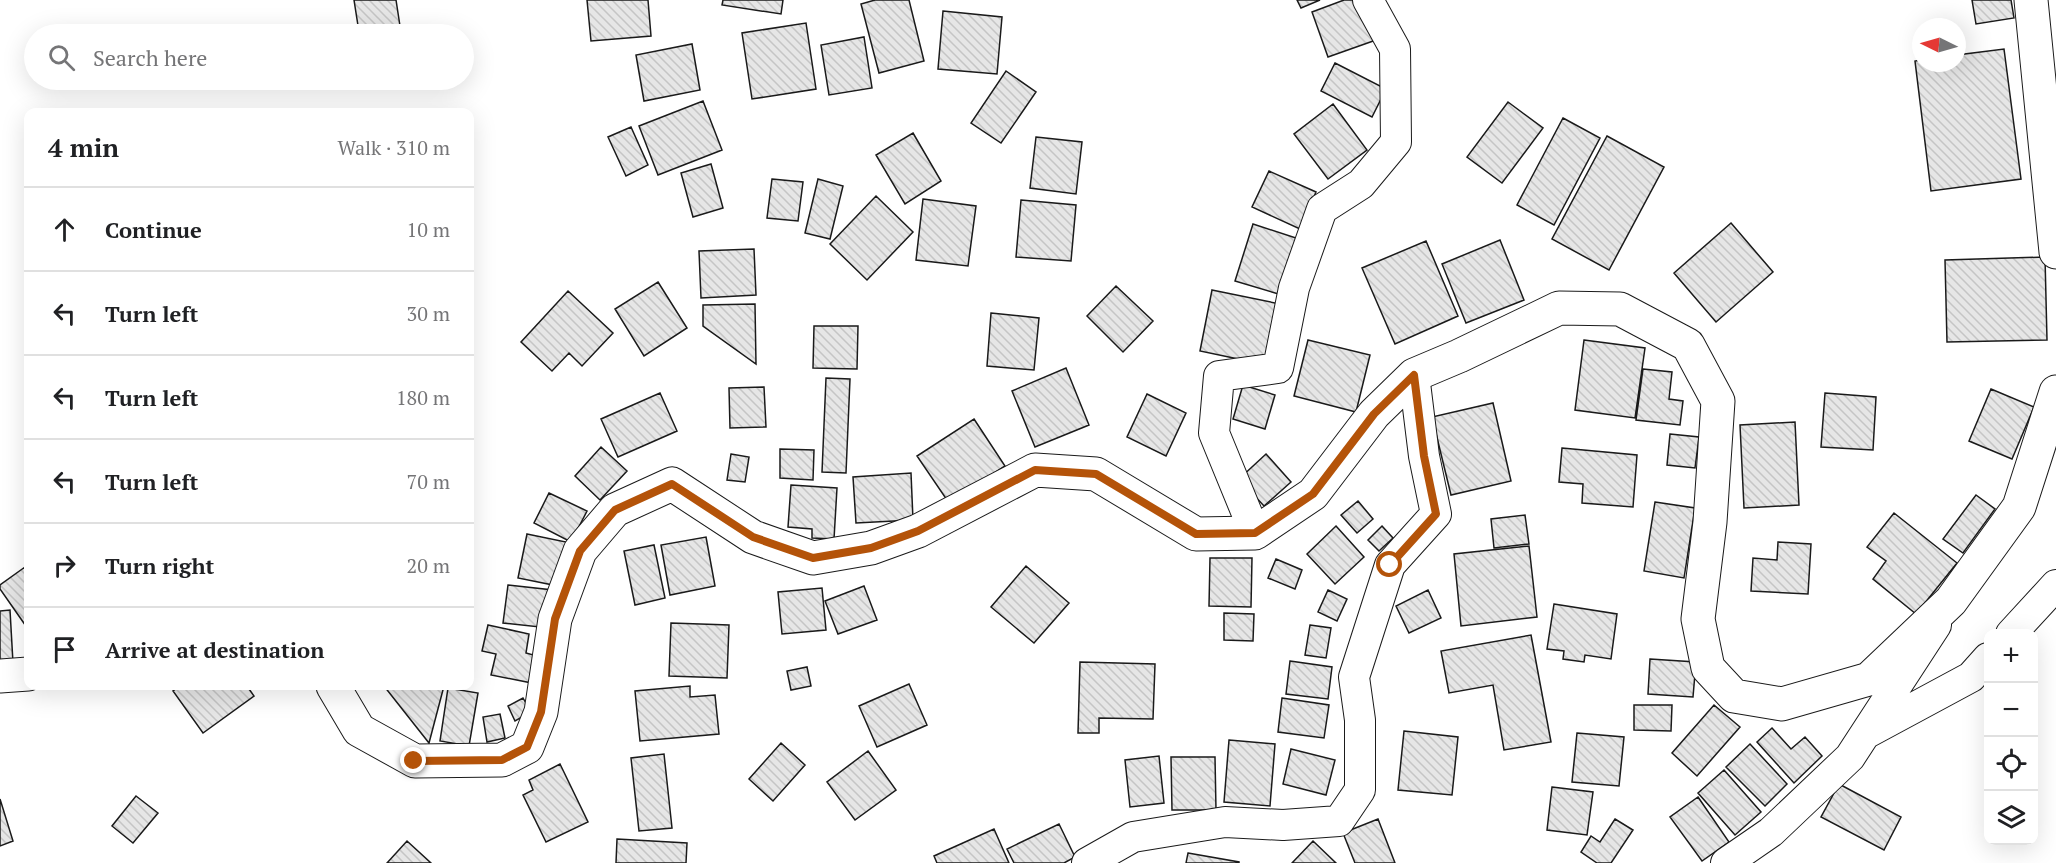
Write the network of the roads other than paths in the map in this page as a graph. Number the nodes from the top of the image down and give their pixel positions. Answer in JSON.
{"nodes":[{"id":1,"x":1368,"y":0,"type":"edge"},
{"id":2,"x":2031,"y":0,"type":"edge"},
{"id":3,"x":2056,"y":252,"type":"edge"},
{"id":4,"x":1414,"y":375,"type":"junction"},
{"id":5,"x":2056,"y":392,"type":"edge"},
{"id":6,"x":1255,"y":533,"type":"junction"},
{"id":7,"x":2056,"y":585,"type":"edge"},
{"id":8,"x":1951,"y":601,"type":"junction"},
{"id":9,"x":2015,"y":629,"type":"edge"},
{"id":10,"x":1984,"y":663,"type":"edge"},
{"id":11,"x":24,"y":674,"type":"edge"},
{"id":12,"x":0,"y":676,"type":"edge"},
{"id":13,"x":335,"y":690,"type":"edge"},
{"id":14,"x":1864,"y":734,"type":"junction"},
{"id":15,"x":1087,"y":863,"type":"edge"},
{"id":16,"x":1726,"y":863,"type":"edge"}],
"edges":[{"from":1,"to":6,"type":"street"},
{"from":2,"to":3,"type":"main road"},
{"from":4,"to":6,"type":"main road"},
{"from":4,"to":8,"type":"main road"},
{"from":4,"to":15,"type":"street"},
{"from":5,"to":8,"type":"main road"},
{"from":6,"to":13,"type":"main road"},
{"from":7,"to":9,"type":"street"},
{"from":8,"to":14,"type":"street"},
{"from":10,"to":14,"type":"street"},
{"from":11,"to":12,"type":"main road"},
{"from":14,"to":16,"type":"street"}]}
